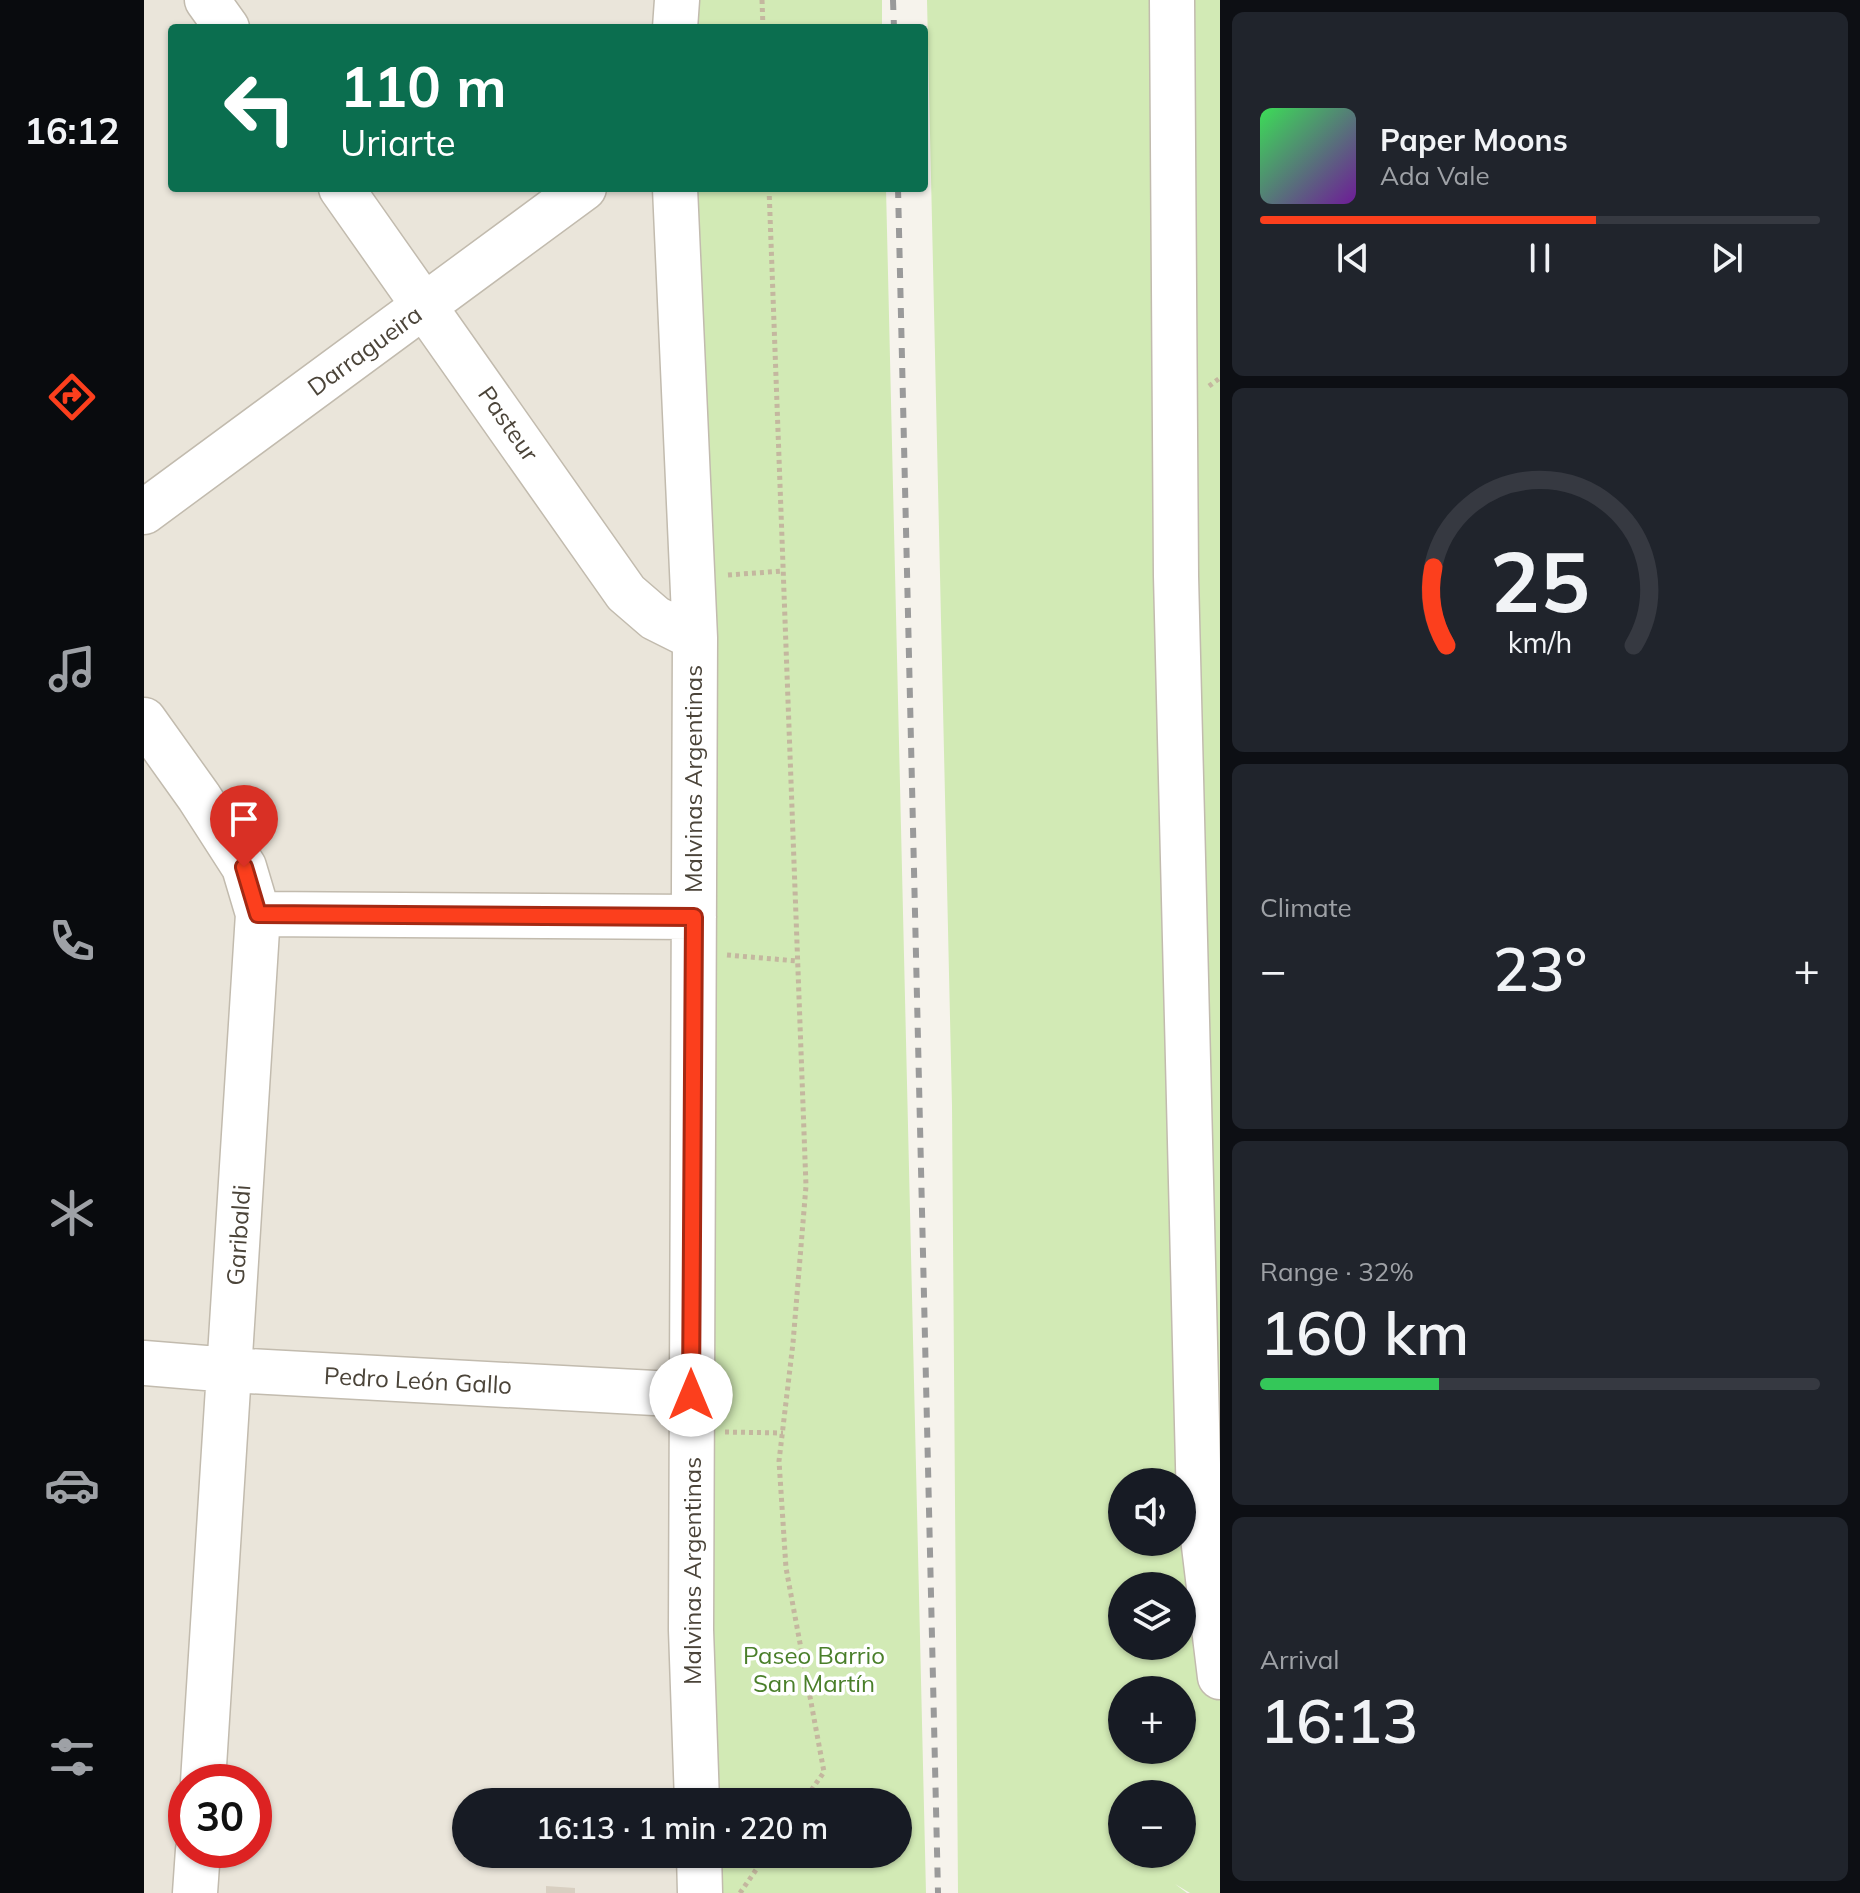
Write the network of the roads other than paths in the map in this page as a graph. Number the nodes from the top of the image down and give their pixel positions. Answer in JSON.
{"nodes":[{"id":1,"x":207,"y":0,"type":"edge"},
{"id":2,"x":677,"y":0,"type":"edge"},
{"id":3,"x":1172,"y":0,"type":"edge"},
{"id":4,"x":224,"y":24,"type":"edge"},
{"id":5,"x":675,"y":24,"type":"edge"},
{"id":6,"x":344,"y":192,"type":"edge"},
{"id":7,"x":579,"y":192,"type":"edge"},
{"id":8,"x":675,"y":192,"type":"edge"},
{"id":9,"x":426,"y":306,"type":"junction"},
{"id":10,"x":144,"y":512,"type":"edge"},
{"id":11,"x":695,"y":638,"type":"junction"},
{"id":12,"x":144,"y":720,"type":"edge"},
{"id":13,"x":258,"y":914,"type":"junction"},
{"id":14,"x":694,"y":917,"type":"junction"},
{"id":15,"x":144,"y":1363,"type":"edge"},
{"id":16,"x":230,"y":1370,"type":"junction"},
{"id":17,"x":692,"y":1414,"type":"junction"},
{"id":18,"x":1220,"y":1677,"type":"edge"},
{"id":19,"x":204,"y":1764,"type":"edge"},
{"id":20,"x":697,"y":1788,"type":"edge"},
{"id":21,"x":197,"y":1868,"type":"edge"},
{"id":22,"x":699,"y":1868,"type":"edge"},
{"id":23,"x":195,"y":1893,"type":"edge"},
{"id":24,"x":700,"y":1893,"type":"edge"}],
"edges":[{"from":1,"to":4,"type":"street"},
{"from":2,"to":5,"type":"street"},
{"from":3,"to":18,"type":"street"},
{"from":6,"to":9,"type":"street","name":"Pasteur"},
{"from":7,"to":9,"type":"street","name":"Darragueira"},
{"from":8,"to":11,"type":"street","name":"Malvinas Argentinas"},
{"from":9,"to":10,"type":"street","name":"Darragueira"},
{"from":9,"to":11,"type":"street","name":"Pasteur"},
{"from":11,"to":14,"type":"street","name":"Malvinas Argentinas"},
{"from":12,"to":13,"type":"street","name":"Garibaldi"},
{"from":13,"to":14,"type":"street"},
{"from":13,"to":16,"type":"street","name":"Garibaldi"},
{"from":14,"to":17,"type":"street","name":"Malvinas Argentinas"},
{"from":15,"to":16,"type":"street","name":"Pedro León Gallo"},
{"from":16,"to":17,"type":"street","name":"Pedro León Gallo"},
{"from":16,"to":19,"type":"street","name":"Garibaldi"},
{"from":17,"to":20,"type":"street","name":"Malvinas Argentinas"},
{"from":21,"to":23,"type":"street"},
{"from":22,"to":24,"type":"street"}]}
